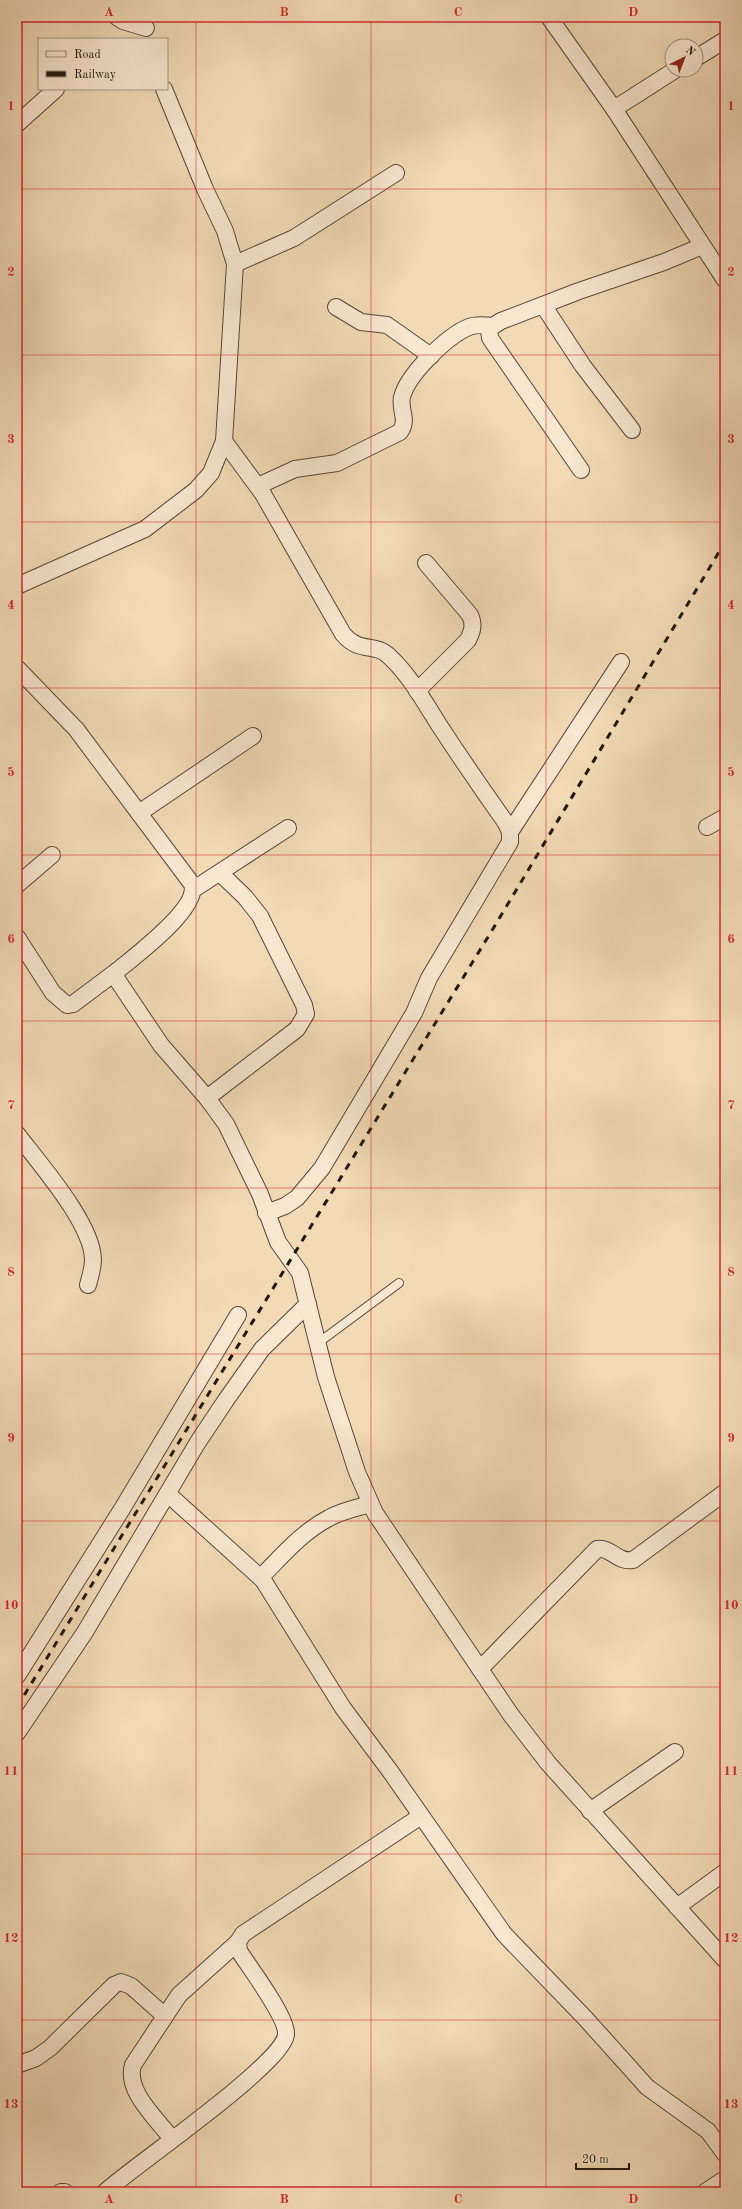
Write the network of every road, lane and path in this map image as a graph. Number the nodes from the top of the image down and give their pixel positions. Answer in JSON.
{"nodes":[{"id":1,"x":116,"y":17,"type":"edge"},
{"id":2,"x":549,"y":17,"type":"edge"},
{"id":3,"x":148,"y":28,"type":"edge"},
{"id":4,"x":725,"y":40,"type":"edge"},
{"id":5,"x":704,"y":53,"type":"edge"},
{"id":6,"x":664,"y":78,"type":"edge"},
{"id":7,"x":55,"y":90,"type":"edge"},
{"id":8,"x":164,"y":90,"type":"edge"},
{"id":9,"x":614,"y":109,"type":"junction"},
{"id":10,"x":17,"y":124,"type":"edge"},
{"id":11,"x":396,"y":173,"type":"dead end"},
{"id":12,"x":702,"y":246,"type":"junction"},
{"id":13,"x":235,"y":264,"type":"junction"},
{"id":14,"x":725,"y":280,"type":"edge"},
{"id":15,"x":543,"y":305,"type":"junction"},
{"id":16,"x":336,"y":307,"type":"dead end"},
{"id":17,"x":493,"y":326,"type":"junction"},
{"id":18,"x":431,"y":356,"type":"junction"},
{"id":19,"x":632,"y":430,"type":"dead end"},
{"id":20,"x":224,"y":442,"type":"junction"},
{"id":21,"x":581,"y":470,"type":"dead end"},
{"id":22,"x":258,"y":486,"type":"junction"},
{"id":23,"x":426,"y":563,"type":"dead end"},
{"id":24,"x":17,"y":586,"type":"edge"},
{"id":25,"x":621,"y":662,"type":"dead end"},
{"id":26,"x":17,"y":668,"type":"edge"},
{"id":27,"x":417,"y":691,"type":"junction"},
{"id":28,"x":253,"y":736,"type":"dead end"},
{"id":29,"x":140,"y":813,"type":"junction"},
{"id":30,"x":725,"y":817,"type":"edge"},
{"id":31,"x":707,"y":827,"type":"dead end"},
{"id":32,"x":288,"y":828,"type":"dead end"},
{"id":33,"x":510,"y":832,"type":"junction"},
{"id":34,"x":52,"y":854,"type":"dead end"},
{"id":35,"x":220,"y":873,"type":"junction"},
{"id":36,"x":17,"y":885,"type":"edge"},
{"id":37,"x":194,"y":889,"type":"junction"},
{"id":38,"x":17,"y":937,"type":"edge"},
{"id":39,"x":117,"y":971,"type":"junction"},
{"id":40,"x":208,"y":1098,"type":"junction"},
{"id":41,"x":17,"y":1134,"type":"edge"},
{"id":42,"x":266,"y":1213,"type":"junction"},
{"id":43,"x":399,"y":1283,"type":"dead end"},
{"id":44,"x":88,"y":1285,"type":"dead end"},
{"id":45,"x":308,"y":1304,"type":"junction"},
{"id":46,"x":238,"y":1315,"type":"dead end"},
{"id":47,"x":318,"y":1343,"type":"junction"},
{"id":48,"x":724,"y":1493,"type":"edge"},
{"id":49,"x":168,"y":1494,"type":"junction"},
{"id":50,"x":370,"y":1504,"type":"junction"},
{"id":51,"x":261,"y":1577,"type":"junction"},
{"id":52,"x":480,"y":1669,"type":"junction"},
{"id":53,"x":17,"y":1676,"type":"edge"},
{"id":54,"x":17,"y":1733,"type":"edge"},
{"id":55,"x":675,"y":1752,"type":"dead end"},
{"id":56,"x":590,"y":1811,"type":"junction"},
{"id":57,"x":421,"y":1816,"type":"junction"},
{"id":58,"x":725,"y":1872,"type":"edge"},
{"id":59,"x":677,"y":1907,"type":"junction"},
{"id":60,"x":238,"y":1942,"type":"junction"},
{"id":61,"x":725,"y":1960,"type":"edge"},
{"id":62,"x":165,"y":2016,"type":"junction"},
{"id":63,"x":17,"y":2065,"type":"edge"},
{"id":64,"x":172,"y":2139,"type":"junction"},
{"id":65,"x":725,"y":2154,"type":"edge"},
{"id":66,"x":725,"y":2179,"type":"edge"},
{"id":67,"x":112,"y":2190,"type":"edge"},
{"id":68,"x":61,"y":2192,"type":"edge"},
{"id":69,"x":65,"y":2192,"type":"edge"},
{"id":70,"x":705,"y":2192,"type":"edge"}],
"edges":[{"from":1,"to":3,"type":"street"},
{"from":2,"to":9,"type":"street"},
{"from":4,"to":5,"type":"street"},
{"from":6,"to":9,"type":"street"},
{"from":7,"to":10,"type":"street"},
{"from":8,"to":13,"type":"street"},
{"from":9,"to":12,"type":"street"},
{"from":11,"to":13,"type":"street"},
{"from":12,"to":14,"type":"street"},
{"from":12,"to":15,"type":"street"},
{"from":13,"to":20,"type":"street"},
{"from":15,"to":17,"type":"street"},
{"from":15,"to":19,"type":"street"},
{"from":16,"to":18,"type":"street"},
{"from":17,"to":18,"type":"street"},
{"from":17,"to":21,"type":"street"},
{"from":18,"to":22,"type":"street"},
{"from":20,"to":22,"type":"street"},
{"from":20,"to":24,"type":"street"},
{"from":22,"to":27,"type":"street"},
{"from":23,"to":27,"type":"street"},
{"from":25,"to":33,"type":"street"},
{"from":26,"to":29,"type":"street"},
{"from":27,"to":33,"type":"street"},
{"from":28,"to":29,"type":"street"},
{"from":29,"to":37,"type":"street"},
{"from":30,"to":31,"type":"street"},
{"from":32,"to":35,"type":"street"},
{"from":33,"to":42,"type":"street"},
{"from":34,"to":36,"type":"street"},
{"from":35,"to":37,"type":"street"},
{"from":35,"to":40,"type":"street"},
{"from":37,"to":39,"type":"street"},
{"from":38,"to":39,"type":"street"},
{"from":39,"to":40,"type":"street"},
{"from":40,"to":42,"type":"street"},
{"from":41,"to":44,"type":"street"},
{"from":42,"to":45,"type":"street"},
{"from":43,"to":47,"type":"lane"},
{"from":45,"to":47,"type":"street"},
{"from":45,"to":49,"type":"street"},
{"from":46,"to":53,"type":"street"},
{"from":47,"to":50,"type":"street"},
{"from":48,"to":52,"type":"street"},
{"from":49,"to":51,"type":"street"},
{"from":49,"to":54,"type":"street"},
{"from":50,"to":51,"type":"street"},
{"from":50,"to":52,"type":"street"},
{"from":51,"to":57,"type":"street"},
{"from":52,"to":56,"type":"street"},
{"from":55,"to":56,"type":"street"},
{"from":56,"to":59,"type":"street"},
{"from":57,"to":60,"type":"street"},
{"from":57,"to":65,"type":"street"},
{"from":58,"to":59,"type":"street"},
{"from":59,"to":61,"type":"street"},
{"from":60,"to":62,"type":"street"},
{"from":60,"to":64,"type":"street"},
{"from":62,"to":63,"type":"street"},
{"from":62,"to":64,"type":"street"},
{"from":64,"to":67,"type":"street"},
{"from":66,"to":70,"type":"street"},
{"from":68,"to":69,"type":"street"}]}
